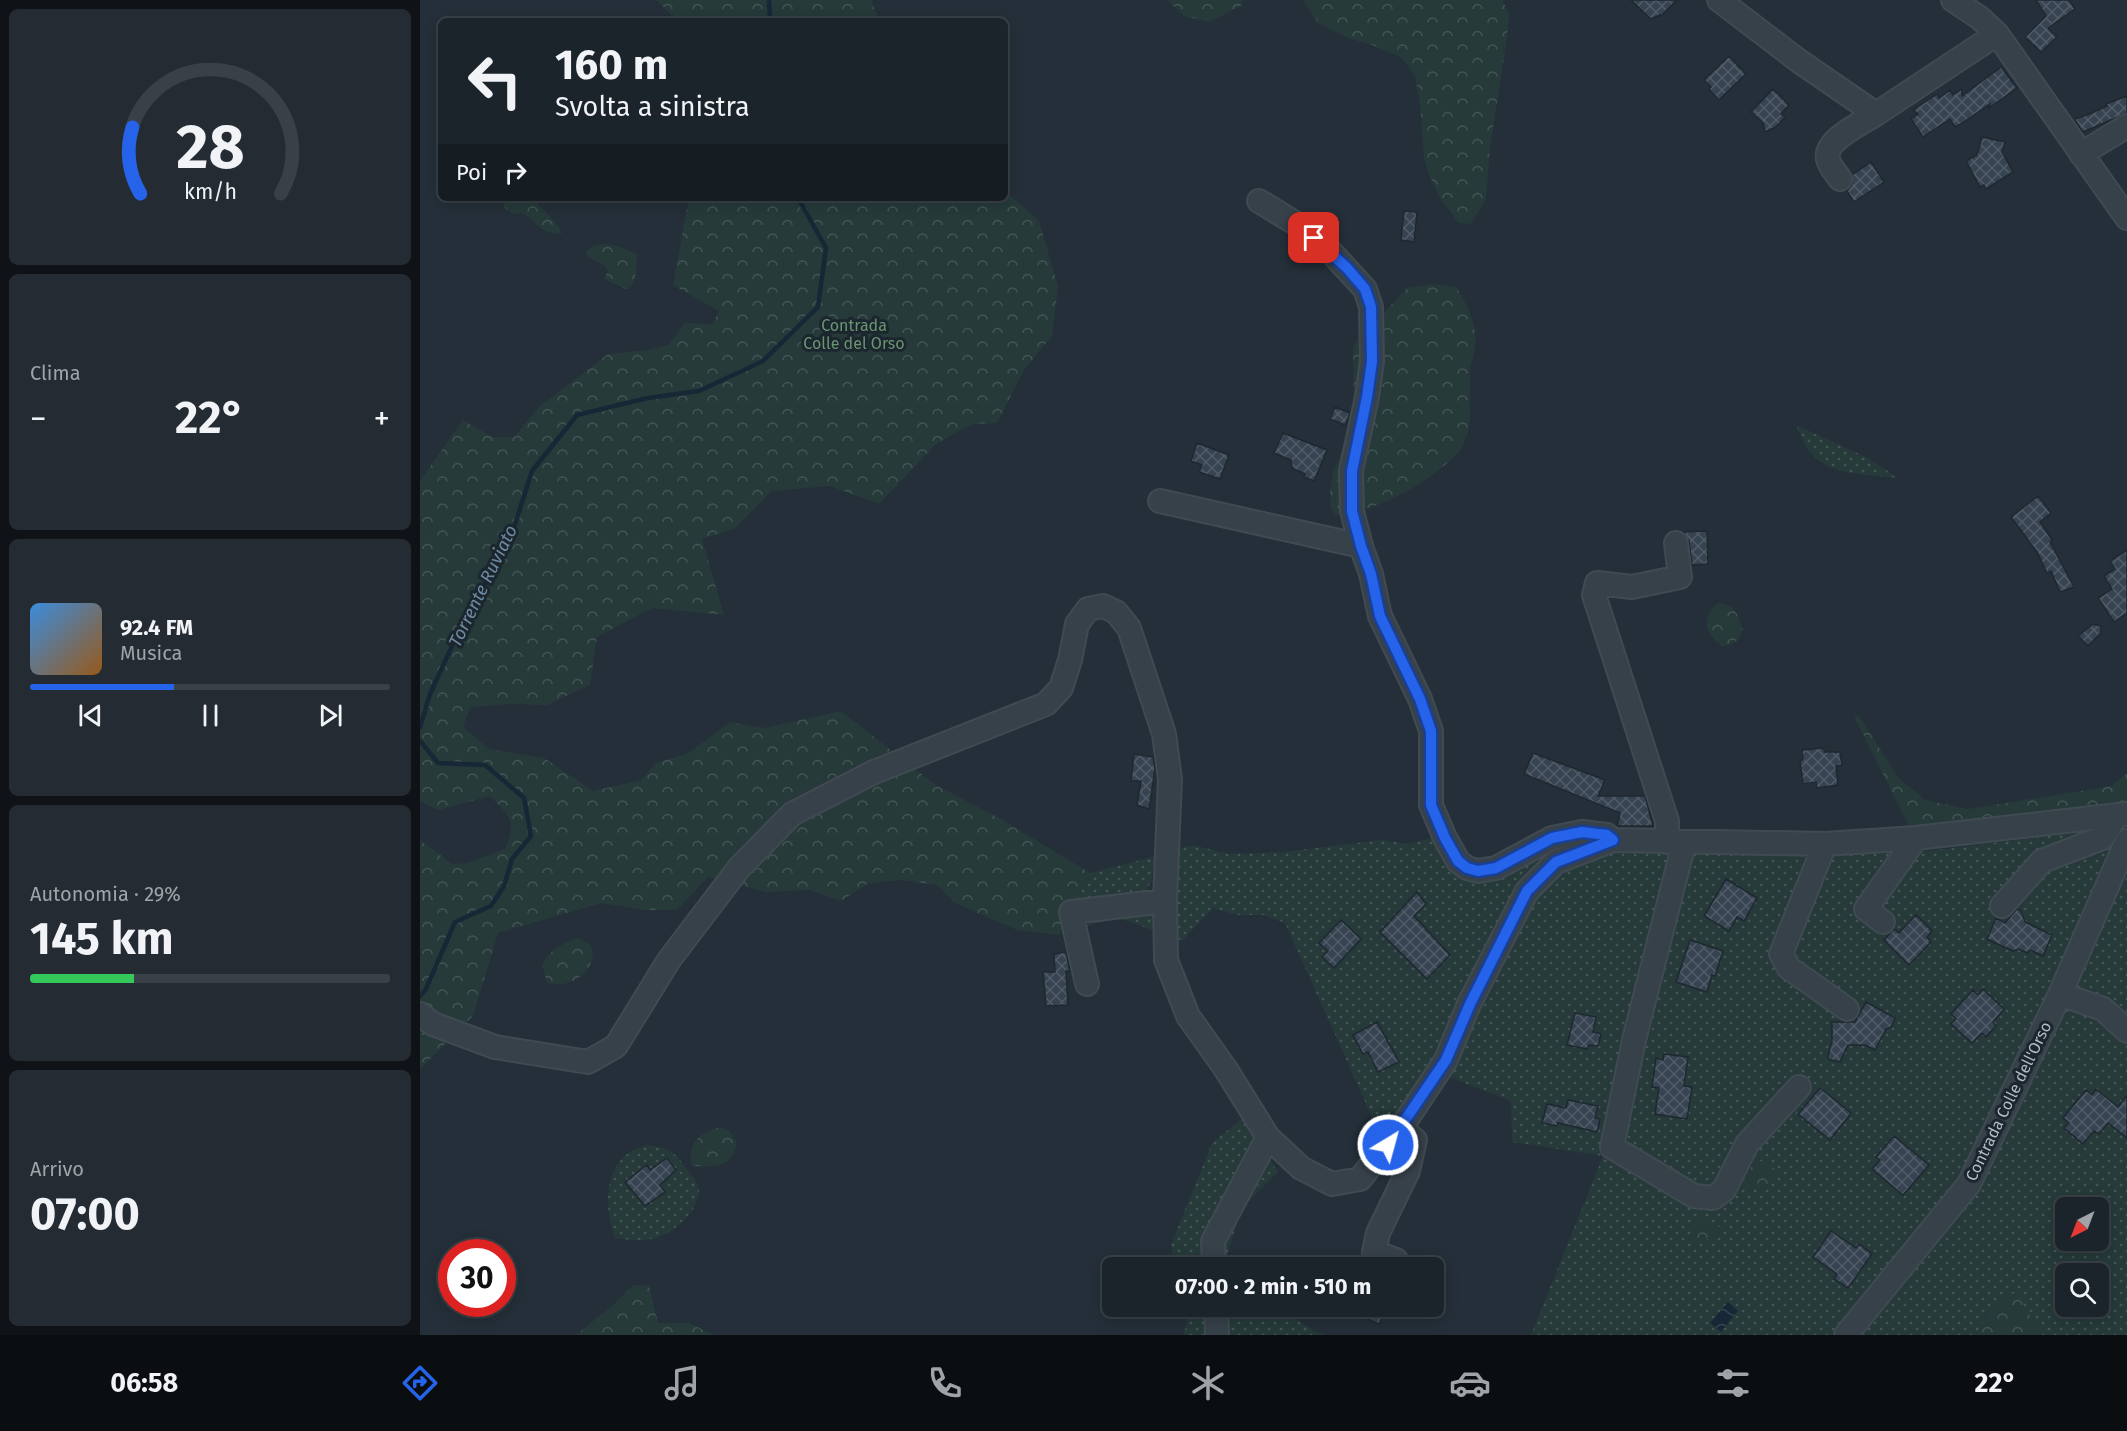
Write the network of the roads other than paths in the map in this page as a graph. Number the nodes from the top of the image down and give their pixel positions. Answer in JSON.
{"nodes":[{"id":1,"x":1719,"y":0,"type":"edge"},
{"id":2,"x":1953,"y":0,"type":"edge"},
{"id":3,"x":1997,"y":34,"type":"junction"},
{"id":4,"x":1876,"y":114,"type":"junction"},
{"id":5,"x":2127,"y":126,"type":"edge"},
{"id":6,"x":2081,"y":154,"type":"junction"},
{"id":7,"x":1840,"y":179,"type":"dead end"},
{"id":8,"x":1259,"y":201,"type":"dead end"},
{"id":9,"x":2127,"y":218,"type":"edge"},
{"id":10,"x":1160,"y":501,"type":"dead end"},
{"id":11,"x":1676,"y":543,"type":"dead end"},
{"id":12,"x":1361,"y":546,"type":"junction"},
{"id":13,"x":2122,"y":815,"type":"edge"},
{"id":14,"x":1917,"y":838,"type":"junction"},
{"id":15,"x":1613,"y":840,"type":"junction"},
{"id":16,"x":2127,"y":841,"type":"edge"},
{"id":17,"x":1675,"y":843,"type":"junction"},
{"id":18,"x":1825,"y":844,"type":"junction"},
{"id":19,"x":1166,"y":900,"type":"junction"},
{"id":20,"x":2002,"y":906,"type":"dead end"},
{"id":21,"x":1883,"y":922,"type":"dead end"},
{"id":22,"x":1086,"y":984,"type":"dead end"},
{"id":23,"x":2060,"y":994,"type":"junction"},
{"id":24,"x":1847,"y":1009,"type":"dead end"},
{"id":25,"x":427,"y":1019,"type":"edge"},
{"id":26,"x":2127,"y":1031,"type":"edge"},
{"id":27,"x":1799,"y":1087,"type":"dead end"},
{"id":28,"x":1401,"y":1128,"type":"junction"},
{"id":29,"x":1268,"y":1137,"type":"junction"},
{"id":30,"x":1214,"y":1257,"type":"edge"},
{"id":31,"x":1388,"y":1257,"type":"edge"},
{"id":32,"x":1216,"y":1317,"type":"edge"},
{"id":33,"x":1217,"y":1335,"type":"edge"},
{"id":34,"x":1846,"y":1335,"type":"edge"}],
"edges":[{"from":1,"to":4,"type":"street"},
{"from":2,"to":3,"type":"street"},
{"from":3,"to":4,"type":"street"},
{"from":3,"to":6,"type":"street"},
{"from":4,"to":7,"type":"street"},
{"from":5,"to":6,"type":"street"},
{"from":6,"to":9,"type":"street"},
{"from":8,"to":12,"type":"street"},
{"from":10,"to":12,"type":"street"},
{"from":11,"to":17,"type":"street"},
{"from":12,"to":15,"type":"street"},
{"from":13,"to":14,"type":"street"},
{"from":13,"to":20,"type":"street"},
{"from":14,"to":18,"type":"street"},
{"from":14,"to":21,"type":"street"},
{"from":15,"to":17,"type":"street"},
{"from":15,"to":28,"type":"street"},
{"from":16,"to":23,"type":"street","name":"Contrada Colle dell'Orso"},
{"from":17,"to":18,"type":"street"},
{"from":17,"to":27,"type":"street"},
{"from":18,"to":24,"type":"street"},
{"from":19,"to":22,"type":"street"},
{"from":19,"to":25,"type":"street"},
{"from":19,"to":29,"type":"street"},
{"from":23,"to":26,"type":"street"},
{"from":23,"to":34,"type":"street","name":"Contrada Colle dell'Orso"},
{"from":28,"to":29,"type":"street"},
{"from":28,"to":31,"type":"street"},
{"from":29,"to":30,"type":"street"},
{"from":32,"to":33,"type":"street"}]}
